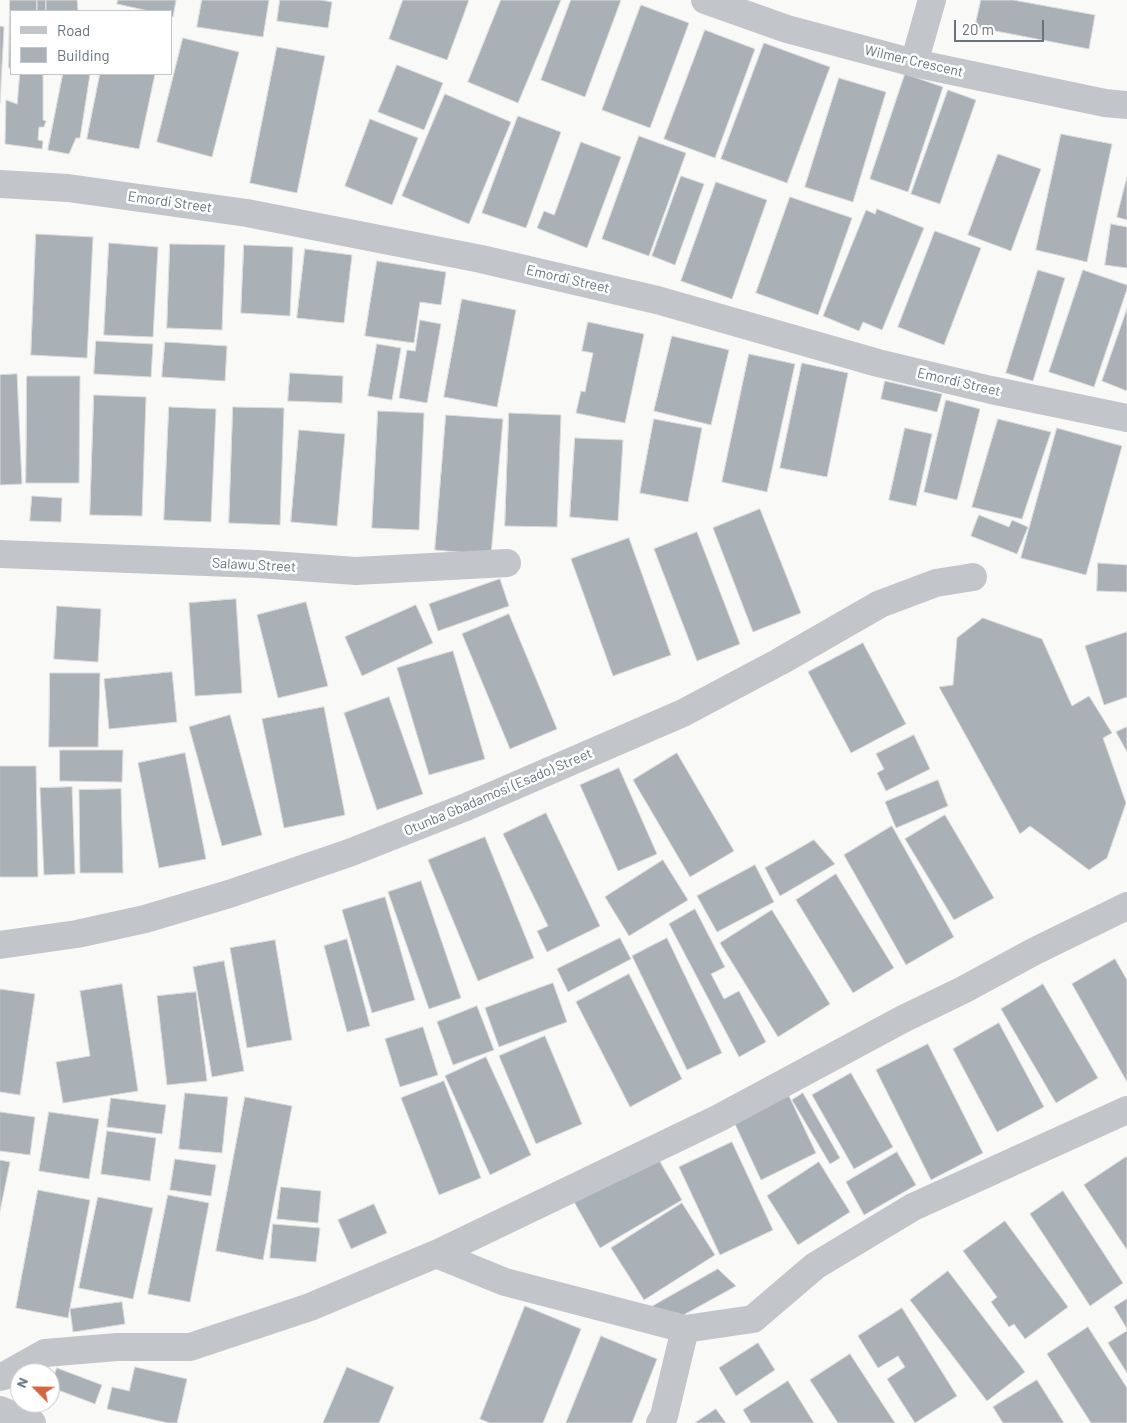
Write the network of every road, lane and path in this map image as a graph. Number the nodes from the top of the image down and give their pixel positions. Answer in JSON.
{"nodes":[{"id":1,"x":705,"y":0,"type":"edge"},
{"id":2,"x":932,"y":0,"type":"edge"},
{"id":3,"x":914,"y":63,"type":"junction"},
{"id":4,"x":1127,"y":105,"type":"edge"},
{"id":5,"x":0,"y":184,"type":"edge"},
{"id":6,"x":1127,"y":418,"type":"edge"},
{"id":7,"x":0,"y":554,"type":"edge"},
{"id":8,"x":507,"y":563,"type":"dead end"},
{"id":9,"x":973,"y":577,"type":"dead end"},
{"id":10,"x":1127,"y":906,"type":"edge"},
{"id":11,"x":0,"y":945,"type":"edge"},
{"id":12,"x":1127,"y":1110,"type":"edge"},
{"id":13,"x":436,"y":1254,"type":"junction"},
{"id":14,"x":685,"y":1329,"type":"junction"},
{"id":15,"x":0,"y":1377,"type":"edge"},
{"id":16,"x":0,"y":1410,"type":"edge"},
{"id":17,"x":32,"y":1423,"type":"edge"},
{"id":18,"x":660,"y":1423,"type":"edge"}],
"edges":[{"from":1,"to":3,"type":"street","name":"Wilmer Crescent"},
{"from":2,"to":3,"type":"street"},
{"from":3,"to":4,"type":"street","name":"Wilmer Crescent"},
{"from":5,"to":6,"type":"street","name":"Emordi Street"},
{"from":7,"to":8,"type":"street","name":"Salawu Street"},
{"from":9,"to":11,"type":"street","name":"Otunba Gbadamosi (Esado) Street"},
{"from":10,"to":13,"type":"street"},
{"from":12,"to":14,"type":"street"},
{"from":13,"to":14,"type":"street"},
{"from":13,"to":15,"type":"street"},
{"from":14,"to":18,"type":"street"},
{"from":16,"to":17,"type":"street"}]}
